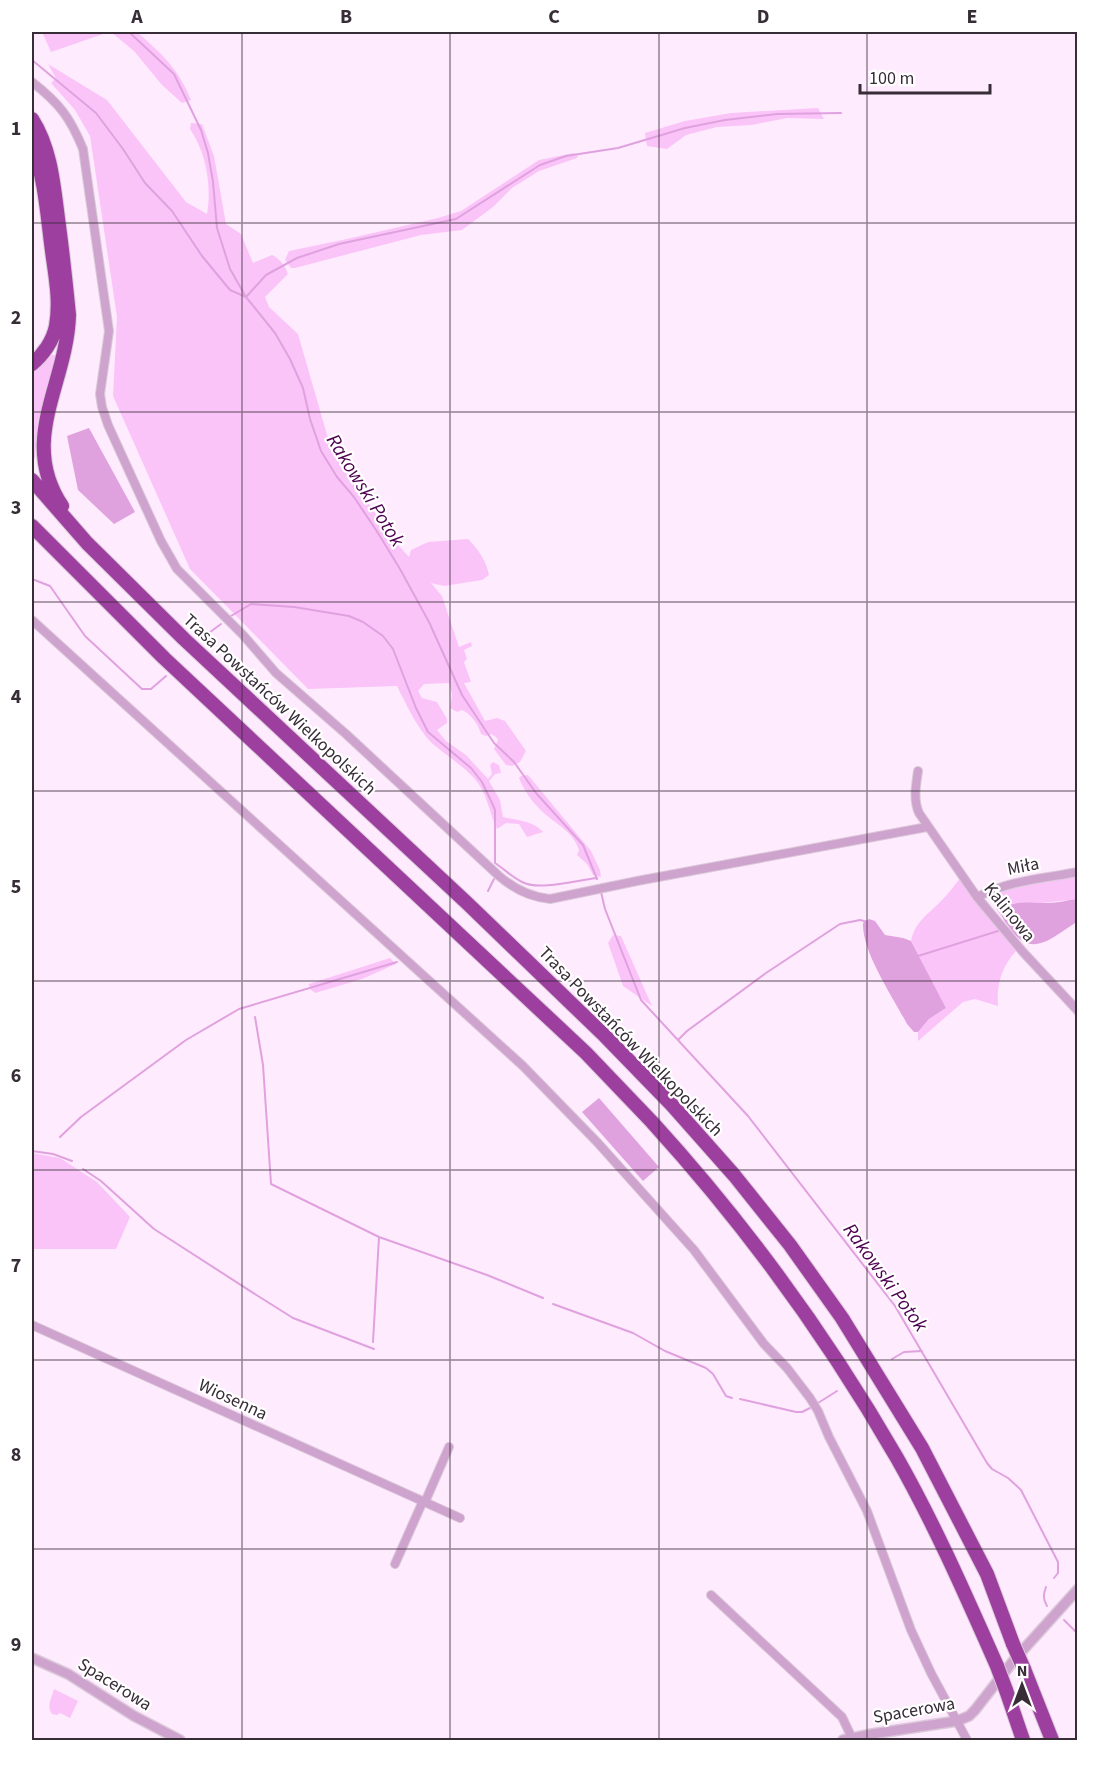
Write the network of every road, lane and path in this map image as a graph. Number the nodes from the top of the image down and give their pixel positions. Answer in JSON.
{"nodes":[{"id":1,"x":32,"y":82,"type":"edge"},
{"id":2,"x":32,"y":119,"type":"edge"},
{"id":3,"x":32,"y":143,"type":"edge"},
{"id":4,"x":32,"y":364,"type":"edge"},
{"id":5,"x":32,"y":480,"type":"edge"},
{"id":6,"x":32,"y":526,"type":"edge"},
{"id":7,"x":87,"y":543,"type":"junction"},
{"id":8,"x":32,"y":620,"type":"edge"},
{"id":9,"x":918,"y":771,"type":"dead end"},
{"id":10,"x":927,"y":826,"type":"junction"},
{"id":11,"x":1077,"y":872,"type":"edge"},
{"id":12,"x":977,"y":897,"type":"junction"},
{"id":13,"x":1077,"y":1011,"type":"edge"},
{"id":14,"x":32,"y":1325,"type":"edge"},
{"id":15,"x":448,"y":1447,"type":"dead end"},
{"id":16,"x":424,"y":1502,"type":"junction"},
{"id":17,"x":460,"y":1518,"type":"dead end"},
{"id":18,"x":395,"y":1563,"type":"dead end"},
{"id":19,"x":1077,"y":1588,"type":"edge"},
{"id":20,"x":711,"y":1595,"type":"dead end"},
{"id":21,"x":32,"y":1658,"type":"edge"},
{"id":22,"x":957,"y":1721,"type":"junction"},
{"id":23,"x":847,"y":1739,"type":"edge"},
{"id":24,"x":180,"y":1740,"type":"edge"},
{"id":25,"x":967,"y":1740,"type":"edge"},
{"id":26,"x":1023,"y":1740,"type":"edge"},
{"id":27,"x":1052,"y":1740,"type":"edge"}],
"edges":[{"from":1,"to":10,"type":"street"},
{"from":2,"to":7,"type":"highway"},
{"from":3,"to":4,"type":"highway"},
{"from":5,"to":7,"type":"highway","name":"Trasa Powstańców Wielkopolskich"},
{"from":6,"to":26,"type":"highway","bridge":true},
{"from":7,"to":27,"type":"highway","name":"Trasa Powstańców Wielkopolskich","bridge":true},
{"from":8,"to":22,"type":"street"},
{"from":9,"to":10,"type":"street","name":"Kalinowa"},
{"from":10,"to":12,"type":"street","name":"Kalinowa"},
{"from":11,"to":12,"type":"street","name":"Miła"},
{"from":12,"to":13,"type":"street","name":"Kalinowa"},
{"from":14,"to":16,"type":"street","name":"Wiosenna"},
{"from":15,"to":16,"type":"street"},
{"from":16,"to":17,"type":"street","name":"Wiosenna"},
{"from":16,"to":18,"type":"street"},
{"from":19,"to":22,"type":"street","name":"Spacerowa"},
{"from":20,"to":23,"type":"street"},
{"from":21,"to":24,"type":"street","name":"Spacerowa"},
{"from":22,"to":23,"type":"street","name":"Spacerowa"},
{"from":22,"to":25,"type":"street"}]}
